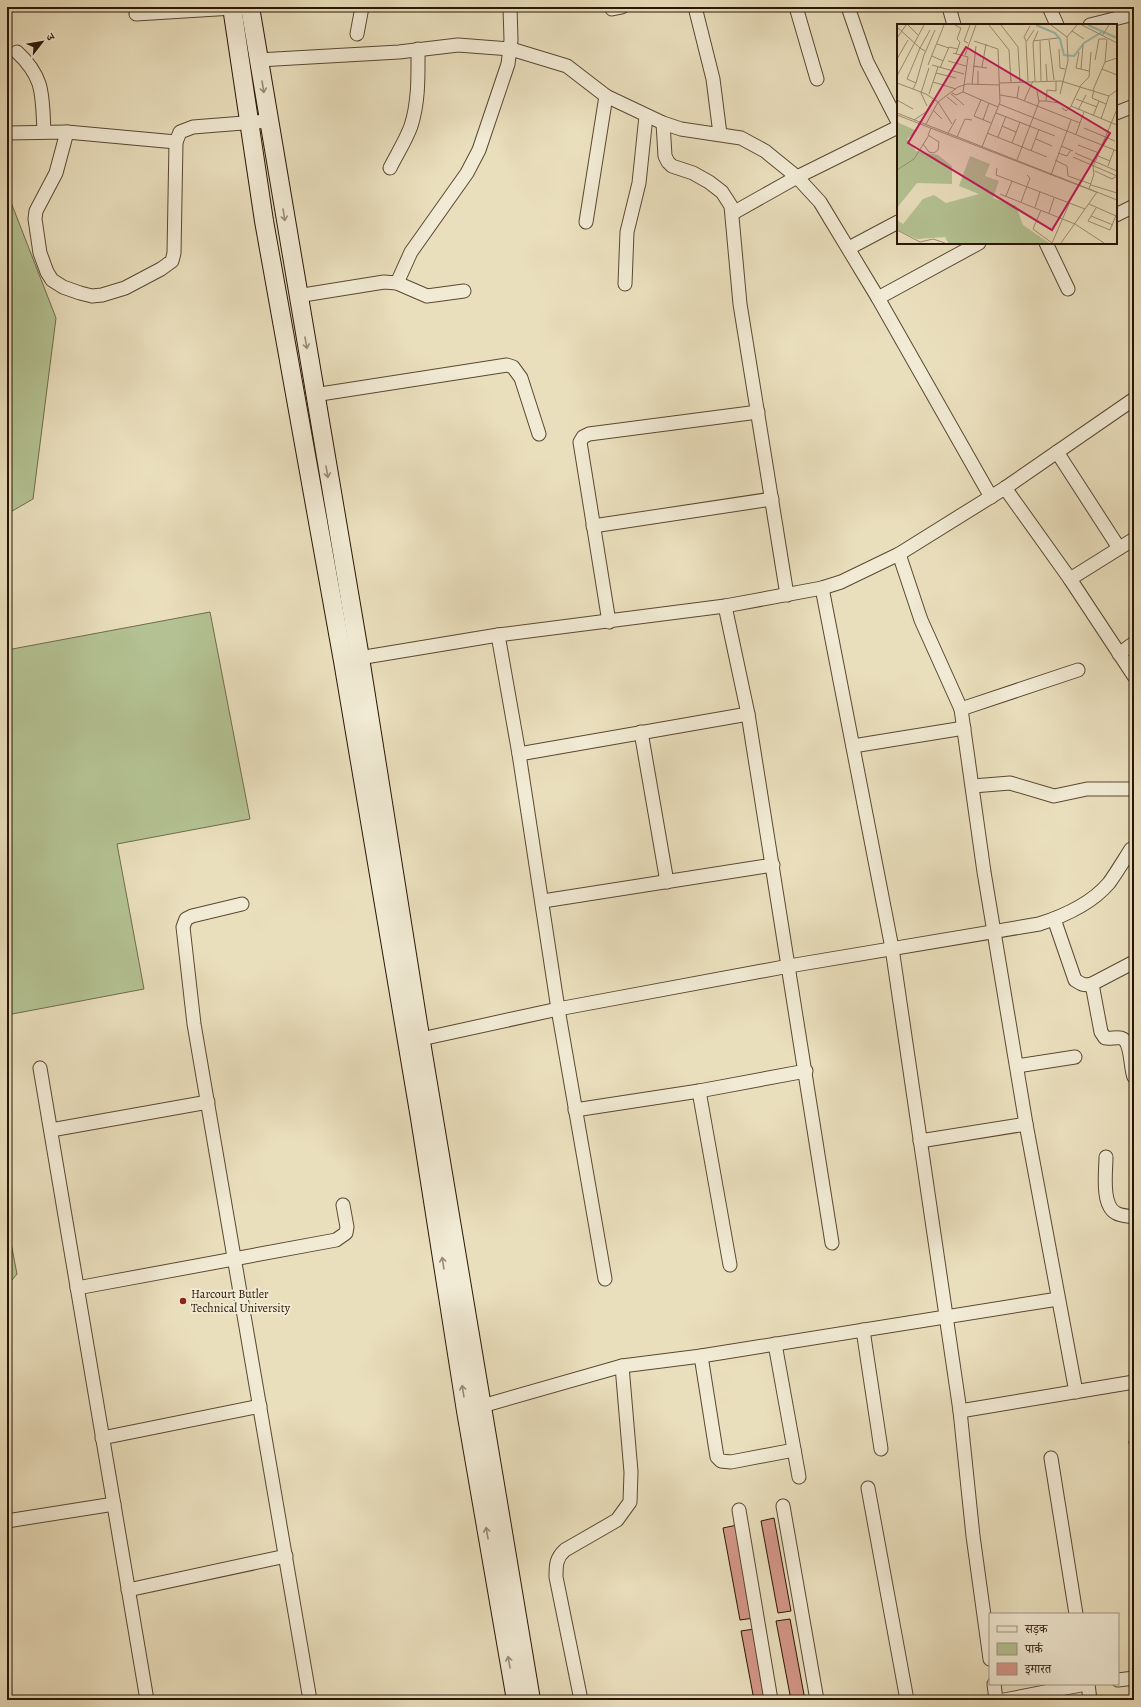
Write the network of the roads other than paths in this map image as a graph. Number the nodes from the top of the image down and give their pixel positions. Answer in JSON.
{"nodes":[{"id":1,"x":239,"y":7,"type":"edge"},
{"id":2,"x":362,"y":7,"type":"edge"},
{"id":3,"x":510,"y":7,"type":"edge"},
{"id":4,"x":695,"y":7,"type":"edge"},
{"id":5,"x":796,"y":7,"type":"edge"},
{"id":6,"x":848,"y":7,"type":"edge"},
{"id":7,"x":949,"y":7,"type":"edge"},
{"id":8,"x":1049,"y":7,"type":"edge"},
{"id":9,"x":136,"y":14,"type":"dead end"},
{"id":10,"x":1134,"y":14,"type":"edge"},
{"id":11,"x":954,"y":24,"type":"edge"},
{"id":12,"x":1057,"y":24,"type":"edge"},
{"id":13,"x":1094,"y":24,"type":"edge"},
{"id":14,"x":357,"y":34,"type":"dead end"},
{"id":15,"x":418,"y":49,"type":"junction"},
{"id":16,"x":511,"y":49,"type":"junction"},
{"id":17,"x":17,"y":52,"type":"dead end"},
{"id":18,"x":258,"y":60,"type":"junction"},
{"id":19,"x":817,"y":79,"type":"dead end"},
{"id":20,"x":606,"y":96,"type":"junction"},
{"id":21,"x":1134,"y":106,"type":"edge"},
{"id":22,"x":1117,"y":113,"type":"edge"},
{"id":23,"x":646,"y":116,"type":"junction"},
{"id":24,"x":897,"y":120,"type":"edge"},
{"id":25,"x":268,"y":121,"type":"junction"},
{"id":26,"x":250,"y":123,"type":"junction"},
{"id":27,"x":663,"y":123,"type":"junction"},
{"id":28,"x":719,"y":124,"type":"junction"},
{"id":29,"x":897,"y":127,"type":"edge"},
{"id":30,"x":44,"y":132,"type":"junction"},
{"id":31,"x":67,"y":132,"type":"junction"},
{"id":32,"x":7,"y":133,"type":"edge"},
{"id":33,"x":176,"y":142,"type":"junction"},
{"id":34,"x":390,"y":168,"type":"dead end"},
{"id":35,"x":797,"y":177,"type":"junction"},
{"id":36,"x":1134,"y":206,"type":"edge"},
{"id":37,"x":733,"y":213,"type":"junction"},
{"id":38,"x":1117,"y":214,"type":"edge"},
{"id":39,"x":586,"y":222,"type":"dead end"},
{"id":40,"x":897,"y":223,"type":"edge"},
{"id":41,"x":977,"y":244,"type":"edge"},
{"id":42,"x":1050,"y":244,"type":"edge"},
{"id":43,"x":849,"y":248,"type":"junction"},
{"id":44,"x":397,"y":283,"type":"junction"},
{"id":45,"x":625,"y":284,"type":"dead end"},
{"id":46,"x":1068,"y":289,"type":"dead end"},
{"id":47,"x":464,"y":291,"type":"dead end"},
{"id":48,"x":878,"y":298,"type":"junction"},
{"id":49,"x":299,"y":303,"type":"junction"},
{"id":50,"x":282,"y":314,"type":"junction"},
{"id":51,"x":314,"y":395,"type":"junction"},
{"id":52,"x":1134,"y":399,"type":"edge"},
{"id":53,"x":758,"y":412,"type":"junction"},
{"id":54,"x":539,"y":434,"type":"dead end"},
{"id":55,"x":1057,"y":452,"type":"junction"},
{"id":56,"x":1005,"y":488,"type":"junction"},
{"id":57,"x":991,"y":497,"type":"junction"},
{"id":58,"x":772,"y":499,"type":"junction"},
{"id":59,"x":594,"y":526,"type":"junction"},
{"id":60,"x":1134,"y":538,"type":"edge"},
{"id":61,"x":1119,"y":548,"type":"junction"},
{"id":62,"x":899,"y":554,"type":"junction"},
{"id":63,"x":333,"y":556,"type":"junction"},
{"id":64,"x":1070,"y":580,"type":"junction"},
{"id":65,"x":822,"y":588,"type":"junction"},
{"id":66,"x":787,"y":595,"type":"junction"},
{"id":67,"x":725,"y":606,"type":"junction"},
{"id":68,"x":609,"y":622,"type":"junction"},
{"id":69,"x":498,"y":635,"type":"junction"},
{"id":70,"x":1134,"y":643,"type":"edge"},
{"id":71,"x":1119,"y":654,"type":"junction"},
{"id":72,"x":351,"y":659,"type":"junction"},
{"id":73,"x":1078,"y":670,"type":"dead end"},
{"id":74,"x":1134,"y":676,"type":"edge"},
{"id":75,"x":961,"y":709,"type":"junction"},
{"id":76,"x":748,"y":714,"type":"junction"},
{"id":77,"x":964,"y":728,"type":"junction"},
{"id":78,"x":641,"y":732,"type":"junction"},
{"id":79,"x":853,"y":746,"type":"junction"},
{"id":80,"x":519,"y":754,"type":"junction"},
{"id":81,"x":973,"y":786,"type":"junction"},
{"id":82,"x":1134,"y":789,"type":"edge"},
{"id":83,"x":1131,"y":848,"type":"dead end"},
{"id":84,"x":773,"y":865,"type":"junction"},
{"id":85,"x":667,"y":882,"type":"junction"},
{"id":86,"x":543,"y":901,"type":"junction"},
{"id":87,"x":242,"y":904,"type":"dead end"},
{"id":88,"x":1054,"y":919,"type":"junction"},
{"id":89,"x":994,"y":931,"type":"junction"},
{"id":90,"x":892,"y":948,"type":"junction"},
{"id":91,"x":1134,"y":962,"type":"edge"},
{"id":92,"x":789,"y":966,"type":"junction"},
{"id":93,"x":1092,"y":984,"type":"junction"},
{"id":94,"x":558,"y":1009,"type":"junction"},
{"id":95,"x":414,"y":1040,"type":"junction"},
{"id":96,"x":1075,"y":1057,"type":"dead end"},
{"id":97,"x":1016,"y":1066,"type":"junction"},
{"id":98,"x":40,"y":1068,"type":"dead end"},
{"id":99,"x":806,"y":1071,"type":"junction"},
{"id":100,"x":1134,"y":1077,"type":"edge"},
{"id":101,"x":699,"y":1091,"type":"junction"},
{"id":102,"x":208,"y":1102,"type":"junction"},
{"id":103,"x":575,"y":1110,"type":"junction"},
{"id":104,"x":1026,"y":1124,"type":"junction"},
{"id":105,"x":51,"y":1130,"type":"junction"},
{"id":106,"x":920,"y":1141,"type":"junction"},
{"id":107,"x":1106,"y":1157,"type":"dead end"},
{"id":108,"x":343,"y":1205,"type":"dead end"},
{"id":109,"x":1134,"y":1217,"type":"edge"},
{"id":110,"x":832,"y":1243,"type":"dead end"},
{"id":111,"x":235,"y":1258,"type":"junction"},
{"id":112,"x":730,"y":1265,"type":"dead end"},
{"id":113,"x":605,"y":1279,"type":"dead end"},
{"id":114,"x":77,"y":1288,"type":"junction"},
{"id":115,"x":1058,"y":1299,"type":"junction"},
{"id":116,"x":945,"y":1318,"type":"junction"},
{"id":117,"x":863,"y":1330,"type":"junction"},
{"id":118,"x":775,"y":1344,"type":"junction"},
{"id":119,"x":701,"y":1356,"type":"junction"},
{"id":120,"x":622,"y":1366,"type":"junction"},
{"id":121,"x":1134,"y":1382,"type":"edge"},
{"id":122,"x":1076,"y":1392,"type":"junction"},
{"id":123,"x":260,"y":1406,"type":"junction"},
{"id":124,"x":474,"y":1408,"type":"junction"},
{"id":125,"x":960,"y":1412,"type":"junction"},
{"id":126,"x":102,"y":1438,"type":"junction"},
{"id":127,"x":881,"y":1449,"type":"dead end"},
{"id":128,"x":794,"y":1450,"type":"junction"},
{"id":129,"x":1050,"y":1458,"type":"dead end"},
{"id":130,"x":799,"y":1477,"type":"dead end"},
{"id":131,"x":868,"y":1488,"type":"dead end"},
{"id":132,"x":114,"y":1504,"type":"junction"},
{"id":133,"x":783,"y":1506,"type":"dead end"},
{"id":134,"x":739,"y":1510,"type":"dead end"},
{"id":135,"x":7,"y":1521,"type":"edge"},
{"id":136,"x":286,"y":1556,"type":"junction"},
{"id":137,"x":128,"y":1590,"type":"junction"},
{"id":138,"x":1076,"y":1613,"type":"edge"},
{"id":139,"x":989,"y":1652,"type":"edge"},
{"id":140,"x":1134,"y":1678,"type":"edge"},
{"id":141,"x":1119,"y":1680,"type":"edge"},
{"id":142,"x":994,"y":1685,"type":"edge"},
{"id":143,"x":1082,"y":1685,"type":"edge"},
{"id":144,"x":1087,"y":1685,"type":"edge"},
{"id":145,"x":147,"y":1700,"type":"edge"},
{"id":146,"x":310,"y":1700,"type":"edge"},
{"id":147,"x":516,"y":1700,"type":"edge"},
{"id":148,"x":531,"y":1700,"type":"edge"},
{"id":149,"x":581,"y":1700,"type":"edge"},
{"id":150,"x":771,"y":1700,"type":"edge"},
{"id":151,"x":817,"y":1700,"type":"edge"},
{"id":152,"x":907,"y":1700,"type":"edge"},
{"id":153,"x":996,"y":1700,"type":"edge"},
{"id":154,"x":1004,"y":1700,"type":"edge"},
{"id":155,"x":1090,"y":1700,"type":"edge"}],
"edges":[{"from":1,"to":9,"type":"street"},
{"from":1,"to":18,"type":"street"},
{"from":1,"to":26,"type":"street"},
{"from":2,"to":14,"type":"street"},
{"from":3,"to":16,"type":"street"},
{"from":4,"to":28,"type":"street"},
{"from":5,"to":19,"type":"street"},
{"from":6,"to":24,"type":"street"},
{"from":7,"to":11,"type":"street"},
{"from":8,"to":12,"type":"street"},
{"from":10,"to":13,"type":"street"},
{"from":15,"to":16,"type":"street"},
{"from":15,"to":18,"type":"street"},
{"from":15,"to":34,"type":"street"},
{"from":16,"to":20,"type":"street"},
{"from":16,"to":44,"type":"street"},
{"from":17,"to":30,"type":"street"},
{"from":18,"to":25,"type":"street","one_way":true},
{"from":20,"to":23,"type":"street"},
{"from":20,"to":39,"type":"street"},
{"from":21,"to":22,"type":"street"},
{"from":23,"to":27,"type":"street"},
{"from":23,"to":45,"type":"street"},
{"from":25,"to":26,"type":"street"},
{"from":25,"to":49,"type":"street","one_way":true},
{"from":26,"to":33,"type":"street"},
{"from":26,"to":50,"type":"street"},
{"from":27,"to":28,"type":"street"},
{"from":27,"to":37,"type":"street"},
{"from":28,"to":35,"type":"street"},
{"from":29,"to":35,"type":"street"},
{"from":30,"to":31,"type":"street"},
{"from":30,"to":32,"type":"street"},
{"from":31,"to":33,"type":"street"},
{"from":31,"to":33,"type":"street"},
{"from":35,"to":37,"type":"street"},
{"from":35,"to":43,"type":"street"},
{"from":36,"to":38,"type":"street"},
{"from":37,"to":53,"type":"street"},
{"from":40,"to":43,"type":"street"},
{"from":41,"to":48,"type":"street"},
{"from":42,"to":46,"type":"street"},
{"from":43,"to":48,"type":"street"},
{"from":44,"to":47,"type":"street"},
{"from":44,"to":49,"type":"street"},
{"from":48,"to":57,"type":"street"},
{"from":49,"to":50,"type":"street"},
{"from":49,"to":51,"type":"street","one_way":true},
{"from":50,"to":63,"type":"street"},
{"from":51,"to":54,"type":"street"},
{"from":51,"to":63,"type":"street","one_way":true},
{"from":52,"to":55,"type":"street"},
{"from":53,"to":58,"type":"street"},
{"from":53,"to":59,"type":"street"},
{"from":55,"to":56,"type":"street"},
{"from":55,"to":61,"type":"street"},
{"from":56,"to":57,"type":"street"},
{"from":56,"to":64,"type":"street"},
{"from":57,"to":62,"type":"street"},
{"from":58,"to":59,"type":"street"},
{"from":58,"to":66,"type":"street"},
{"from":59,"to":68,"type":"street"},
{"from":60,"to":61,"type":"street"},
{"from":61,"to":64,"type":"street"},
{"from":62,"to":65,"type":"street"},
{"from":62,"to":75,"type":"street"},
{"from":63,"to":72,"type":"street"},
{"from":64,"to":71,"type":"street"},
{"from":65,"to":66,"type":"street"},
{"from":65,"to":79,"type":"street"},
{"from":66,"to":67,"type":"street"},
{"from":67,"to":68,"type":"street"},
{"from":67,"to":76,"type":"street"},
{"from":68,"to":69,"type":"street"},
{"from":69,"to":72,"type":"street"},
{"from":69,"to":80,"type":"street"},
{"from":70,"to":71,"type":"street"},
{"from":71,"to":74,"type":"street"},
{"from":72,"to":95,"type":"street"},
{"from":73,"to":75,"type":"street"},
{"from":75,"to":77,"type":"street"},
{"from":76,"to":78,"type":"street"},
{"from":76,"to":84,"type":"street"},
{"from":77,"to":79,"type":"street"},
{"from":77,"to":81,"type":"street"},
{"from":78,"to":80,"type":"street"},
{"from":78,"to":85,"type":"street"},
{"from":79,"to":90,"type":"street"},
{"from":80,"to":86,"type":"street"},
{"from":81,"to":82,"type":"street"},
{"from":81,"to":89,"type":"street"},
{"from":83,"to":88,"type":"street"},
{"from":84,"to":85,"type":"street"},
{"from":84,"to":92,"type":"street"},
{"from":85,"to":86,"type":"street"},
{"from":86,"to":94,"type":"street"},
{"from":87,"to":102,"type":"street"},
{"from":88,"to":89,"type":"street"},
{"from":88,"to":93,"type":"street"},
{"from":89,"to":90,"type":"street"},
{"from":89,"to":97,"type":"street"},
{"from":90,"to":92,"type":"street"},
{"from":90,"to":106,"type":"street"},
{"from":91,"to":93,"type":"street"},
{"from":92,"to":94,"type":"street"},
{"from":92,"to":99,"type":"street"},
{"from":93,"to":100,"type":"street"},
{"from":94,"to":95,"type":"street"},
{"from":94,"to":103,"type":"street"},
{"from":95,"to":124,"type":"street"},
{"from":96,"to":97,"type":"street"},
{"from":97,"to":104,"type":"street"},
{"from":98,"to":105,"type":"street"},
{"from":99,"to":101,"type":"street"},
{"from":99,"to":110,"type":"street"},
{"from":101,"to":103,"type":"street"},
{"from":101,"to":112,"type":"street"},
{"from":102,"to":105,"type":"street"},
{"from":102,"to":111,"type":"street"},
{"from":103,"to":113,"type":"street"},
{"from":104,"to":106,"type":"street"},
{"from":104,"to":115,"type":"street"},
{"from":105,"to":114,"type":"street"},
{"from":106,"to":116,"type":"street"},
{"from":107,"to":109,"type":"street"},
{"from":108,"to":111,"type":"street"},
{"from":111,"to":114,"type":"street"},
{"from":111,"to":123,"type":"street"},
{"from":114,"to":126,"type":"street"},
{"from":115,"to":116,"type":"street"},
{"from":115,"to":122,"type":"street"},
{"from":116,"to":117,"type":"street"},
{"from":116,"to":125,"type":"street"},
{"from":117,"to":118,"type":"street"},
{"from":117,"to":127,"type":"street"},
{"from":118,"to":119,"type":"street"},
{"from":118,"to":128,"type":"street"},
{"from":119,"to":120,"type":"street"},
{"from":119,"to":128,"type":"street"},
{"from":120,"to":124,"type":"street"},
{"from":120,"to":149,"type":"street"},
{"from":121,"to":122,"type":"street"},
{"from":122,"to":125,"type":"street"},
{"from":123,"to":126,"type":"street"},
{"from":123,"to":136,"type":"street"},
{"from":147,"to":124,"type":"street","one_way":true},
{"from":124,"to":148,"type":"street"},
{"from":125,"to":139,"type":"street"},
{"from":126,"to":132,"type":"street"},
{"from":128,"to":130,"type":"street"},
{"from":129,"to":138,"type":"street"},
{"from":131,"to":152,"type":"street"},
{"from":132,"to":135,"type":"street"},
{"from":132,"to":137,"type":"street"},
{"from":133,"to":151,"type":"street"},
{"from":134,"to":150,"type":"street"},
{"from":136,"to":137,"type":"street"},
{"from":136,"to":146,"type":"street"},
{"from":137,"to":145,"type":"street"},
{"from":140,"to":141,"type":"street"},
{"from":142,"to":153,"type":"street"},
{"from":143,"to":154,"type":"street"},
{"from":144,"to":155,"type":"street"}]}
